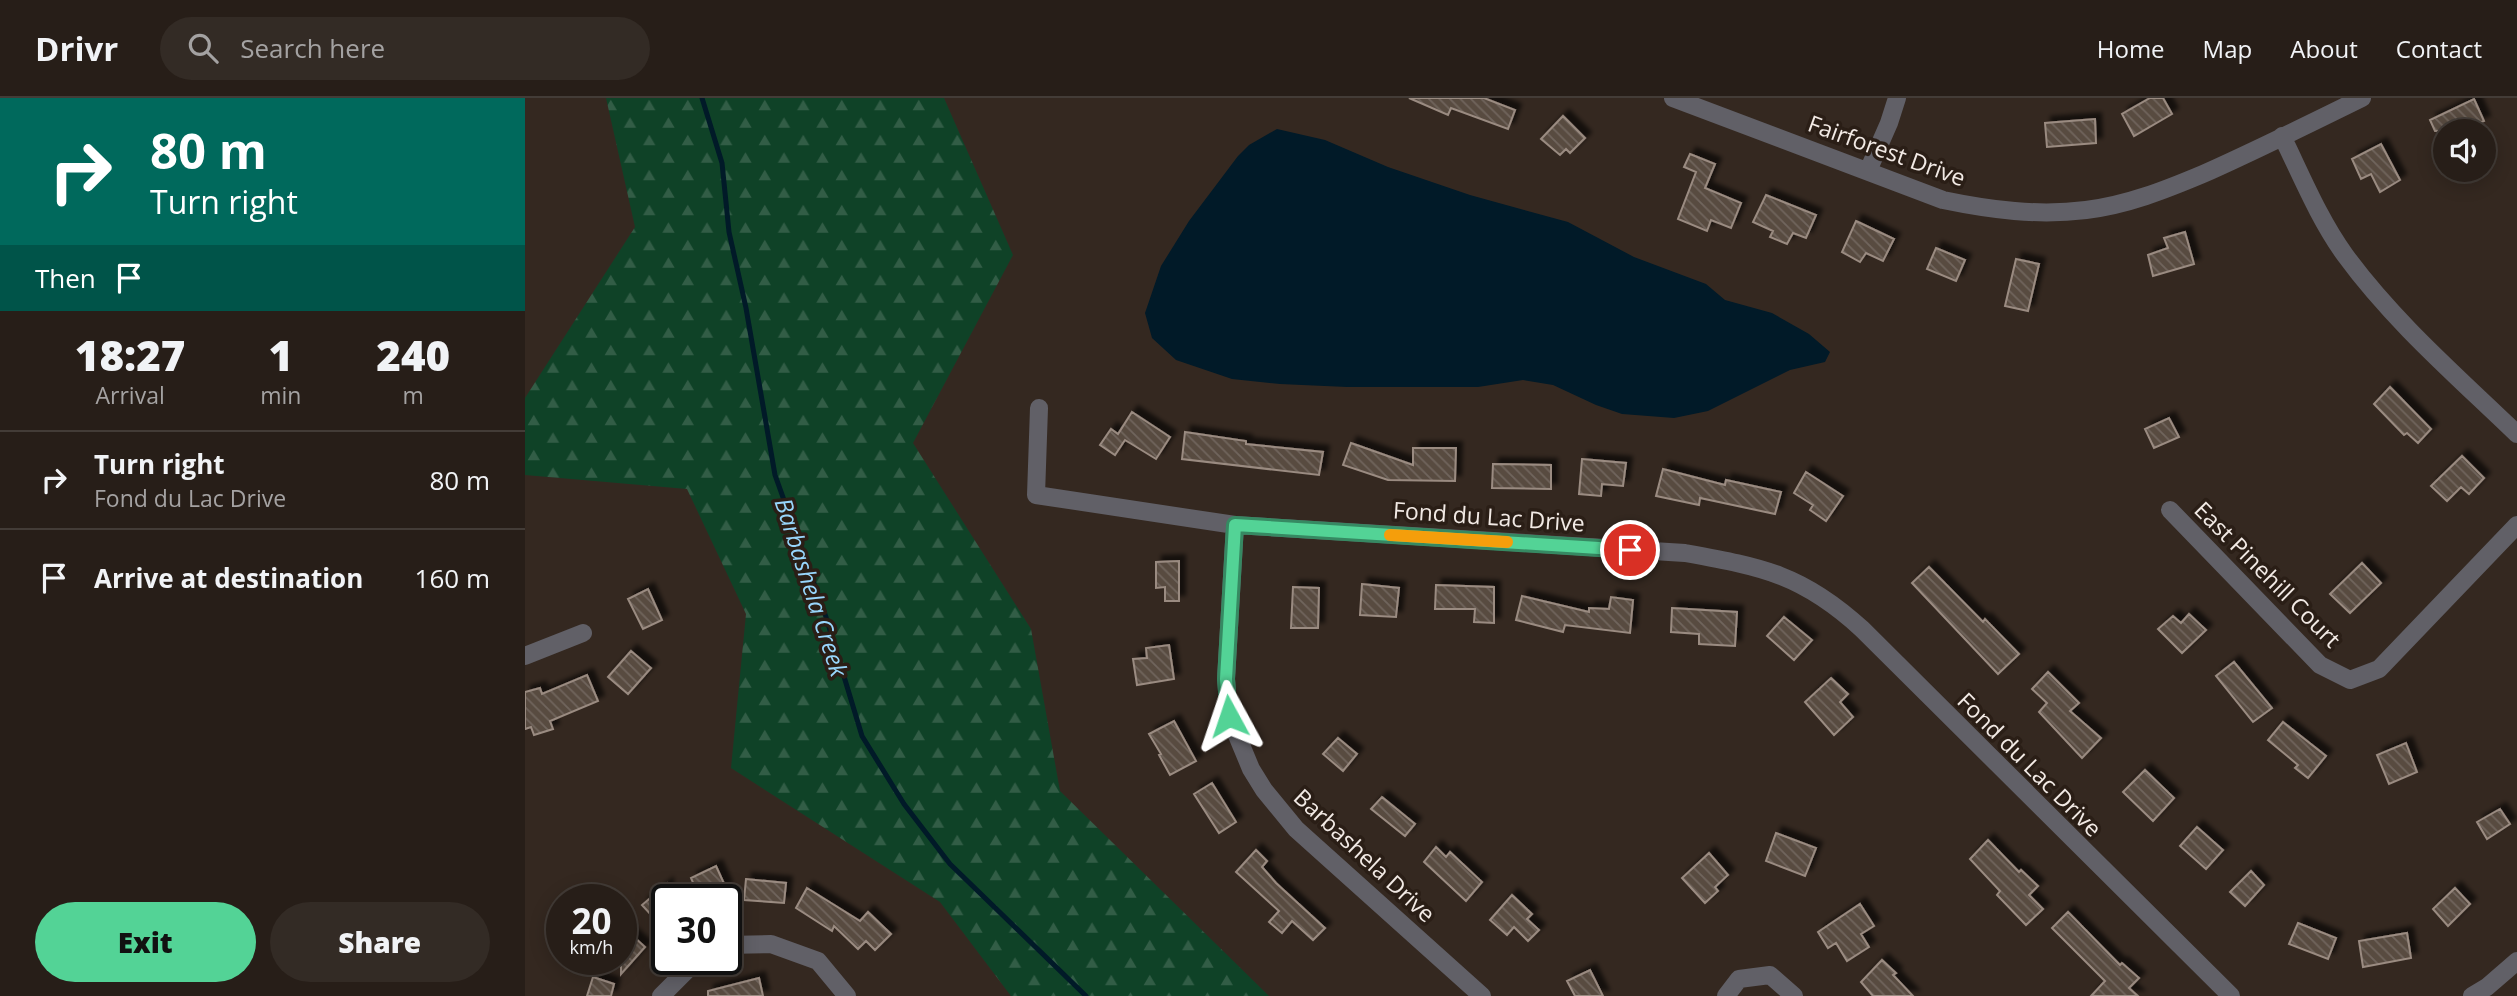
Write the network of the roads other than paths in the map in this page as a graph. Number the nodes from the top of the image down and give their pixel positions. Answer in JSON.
{"nodes":[{"id":1,"x":1673,"y":98,"type":"edge"},
{"id":2,"x":1897,"y":98,"type":"edge"},
{"id":3,"x":2362,"y":98,"type":"edge"},
{"id":4,"x":2282,"y":136,"type":"junction"},
{"id":5,"x":1868,"y":171,"type":"junction"},
{"id":6,"x":1039,"y":408,"type":"dead end"},
{"id":7,"x":2517,"y":434,"type":"edge"},
{"id":8,"x":2170,"y":510,"type":"dead end"},
{"id":9,"x":2517,"y":524,"type":"edge"},
{"id":10,"x":1235,"y":525,"type":"junction"},
{"id":11,"x":583,"y":634,"type":"dead end"},
{"id":12,"x":525,"y":656,"type":"edge"},
{"id":13,"x":742,"y":945,"type":"edge"},
{"id":14,"x":2517,"y":961,"type":"edge"},
{"id":15,"x":682,"y":975,"type":"edge"},
{"id":16,"x":661,"y":996,"type":"edge"},
{"id":17,"x":848,"y":996,"type":"edge"},
{"id":18,"x":1482,"y":996,"type":"edge"},
{"id":19,"x":1726,"y":996,"type":"edge"},
{"id":20,"x":1794,"y":996,"type":"edge"},
{"id":21,"x":2231,"y":996,"type":"edge"},
{"id":22,"x":2472,"y":996,"type":"edge"}],
"edges":[{"from":1,"to":5,"type":"street","name":"Fairforest Drive"},
{"from":2,"to":5,"type":"street"},
{"from":3,"to":4,"type":"street","name":"Fairforest Drive"},
{"from":4,"to":5,"type":"street","name":"Fairforest Drive"},
{"from":4,"to":7,"type":"street"},
{"from":6,"to":10,"type":"street","name":"Fond du Lac Drive"},
{"from":8,"to":9,"type":"street","name":"East Pinehill Court"},
{"from":10,"to":18,"type":"street","name":"Barbashela Drive"},
{"from":10,"to":21,"type":"street","name":"Fond du Lac Drive"},
{"from":11,"to":12,"type":"street"},
{"from":13,"to":17,"type":"street"},
{"from":14,"to":22,"type":"street"},
{"from":15,"to":16,"type":"street"},
{"from":19,"to":20,"type":"street"}]}
